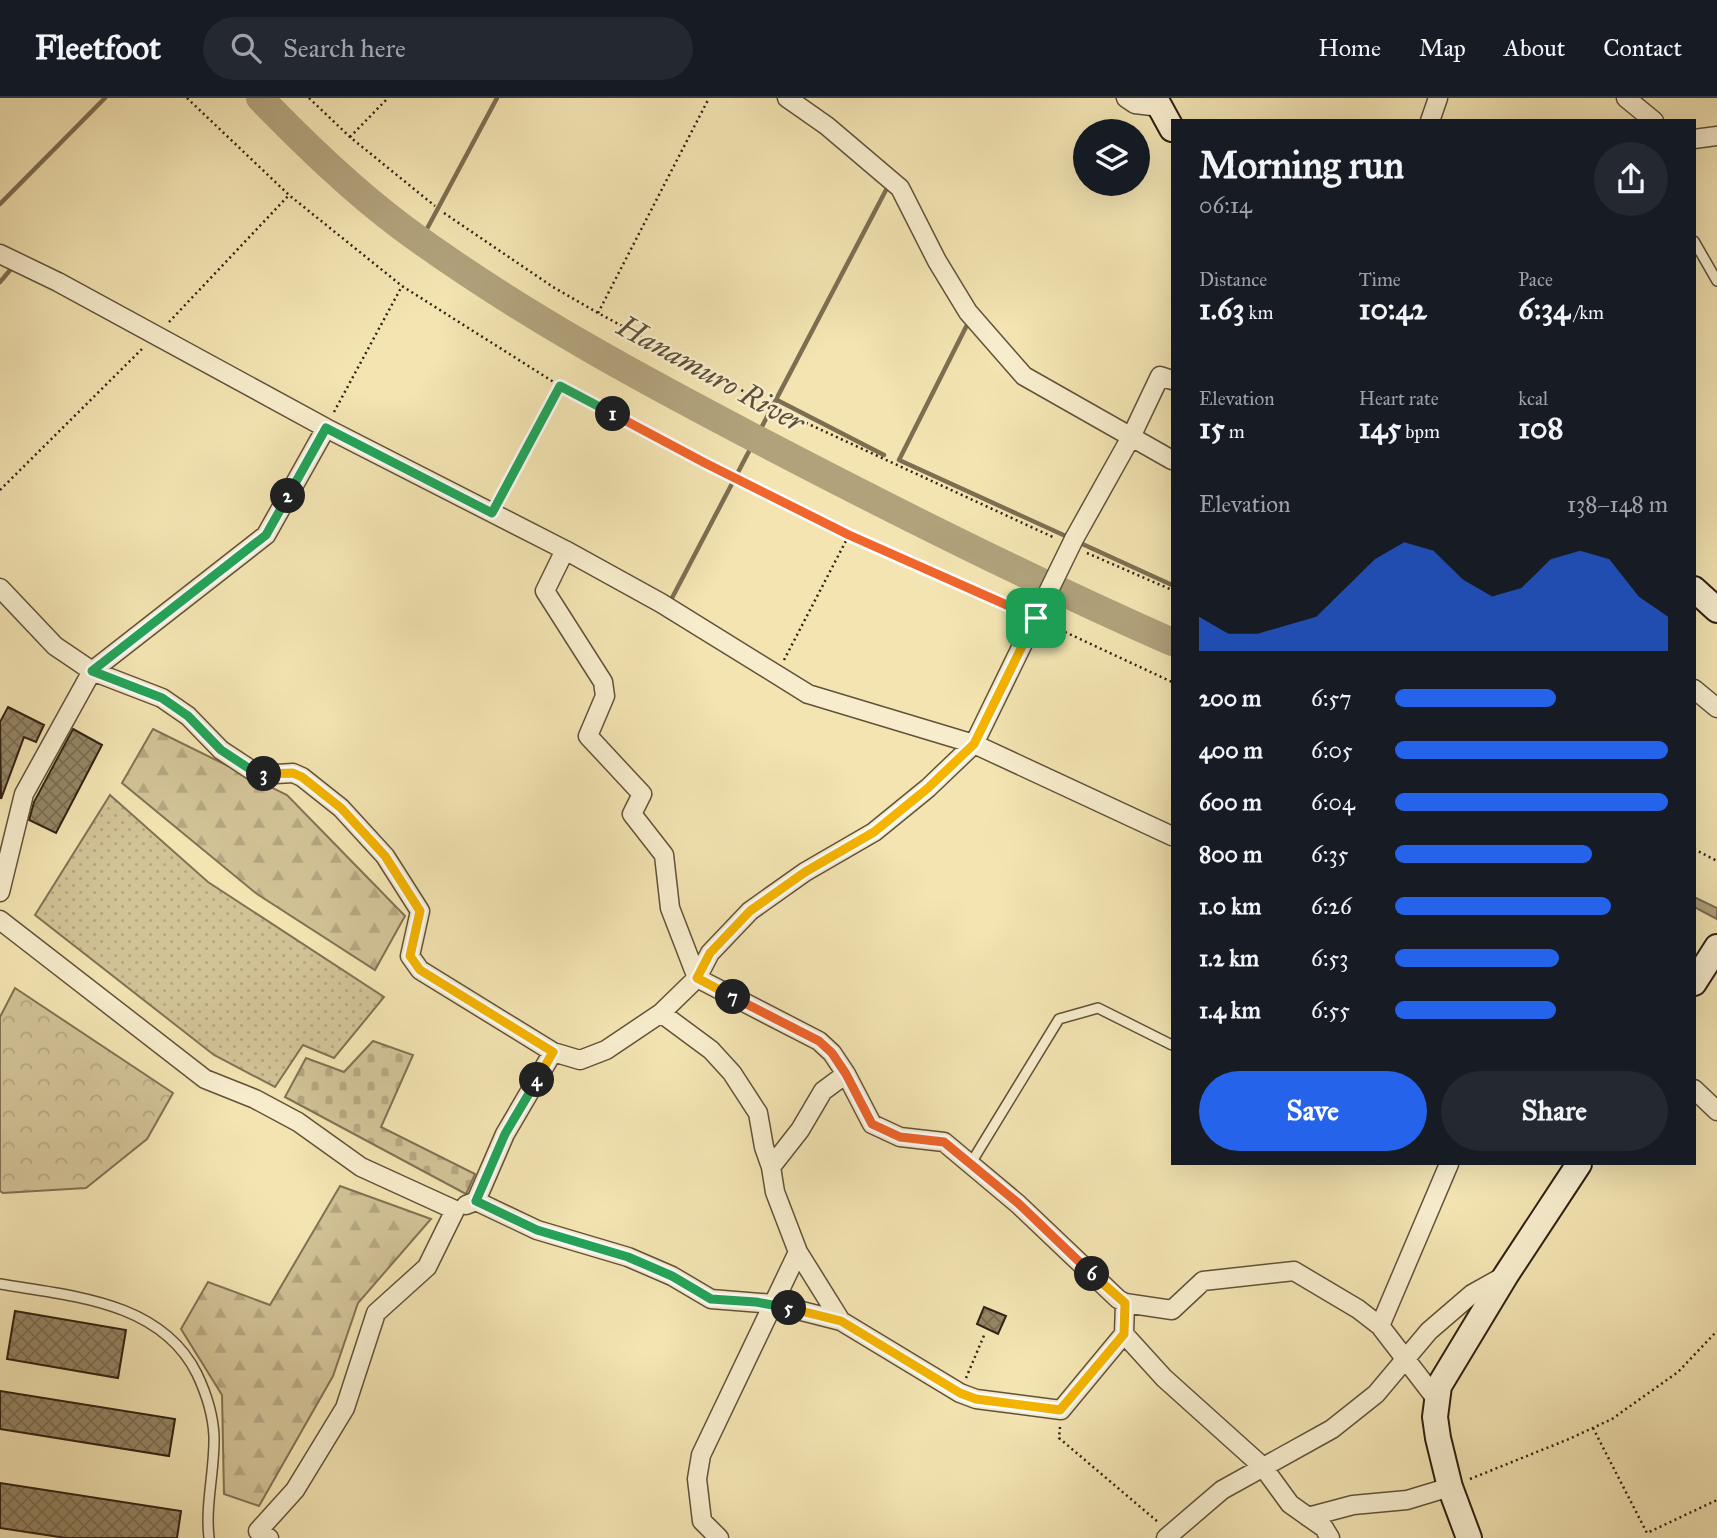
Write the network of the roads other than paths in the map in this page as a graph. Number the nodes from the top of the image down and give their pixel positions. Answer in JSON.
{"nodes":[{"id":1,"x":787,"y":98,"type":"edge"},
{"id":2,"x":1126,"y":98,"type":"edge"},
{"id":3,"x":1438,"y":98,"type":"edge"},
{"id":4,"x":1626,"y":98,"type":"edge"},
{"id":5,"x":1157,"y":103,"type":"edge"},
{"id":6,"x":1431,"y":119,"type":"edge"},
{"id":7,"x":1652,"y":119,"type":"edge"},
{"id":8,"x":1171,"y":127,"type":"edge"},
{"id":9,"x":1717,"y":136,"type":"edge"},
{"id":10,"x":1696,"y":139,"type":"edge"},
{"id":11,"x":1696,"y":244,"type":"edge"},
{"id":12,"x":0,"y":254,"type":"edge"},
{"id":13,"x":1717,"y":281,"type":"edge"},
{"id":14,"x":1171,"y":380,"type":"edge"},
{"id":15,"x":326,"y":428,"type":"junction"},
{"id":16,"x":1130,"y":437,"type":"junction"},
{"id":17,"x":1171,"y":459,"type":"edge"},
{"id":18,"x":565,"y":550,"type":"junction"},
{"id":19,"x":0,"y":588,"type":"edge"},
{"id":20,"x":1696,"y":591,"type":"edge"},
{"id":21,"x":1717,"y":610,"type":"edge"},
{"id":22,"x":92,"y":671,"type":"junction"},
{"id":23,"x":1696,"y":691,"type":"edge"},
{"id":24,"x":1717,"y":708,"type":"edge"},
{"id":25,"x":974,"y":744,"type":"junction"},
{"id":26,"x":1171,"y":836,"type":"edge"},
{"id":27,"x":0,"y":892,"type":"edge"},
{"id":28,"x":0,"y":920,"type":"edge"},
{"id":29,"x":1716,"y":949,"type":"edge"},
{"id":30,"x":697,"y":978,"type":"junction"},
{"id":31,"x":1696,"y":981,"type":"edge"},
{"id":32,"x":661,"y":1013,"type":"junction"},
{"id":33,"x":1171,"y":1044,"type":"edge"},
{"id":34,"x":553,"y":1052,"type":"junction"},
{"id":35,"x":846,"y":1074,"type":"junction"},
{"id":36,"x":1696,"y":1091,"type":"edge"},
{"id":37,"x":1717,"y":1111,"type":"edge"},
{"id":38,"x":971,"y":1163,"type":"junction"},
{"id":39,"x":1449,"y":1165,"type":"edge"},
{"id":40,"x":1578,"y":1165,"type":"edge"},
{"id":41,"x":771,"y":1167,"type":"junction"},
{"id":42,"x":476,"y":1201,"type":"junction"},
{"id":43,"x":455,"y":1210,"type":"junction"},
{"id":44,"x":798,"y":1252,"type":"junction"},
{"id":45,"x":1506,"y":1275,"type":"junction"},
{"id":46,"x":0,"y":1284,"type":"edge"},
{"id":47,"x":1125,"y":1303,"type":"junction"},
{"id":48,"x":774,"y":1304,"type":"junction"},
{"id":49,"x":841,"y":1321,"type":"junction"},
{"id":50,"x":1380,"y":1326,"type":"junction"},
{"id":51,"x":1124,"y":1334,"type":"junction"},
{"id":52,"x":1406,"y":1358,"type":"junction"},
{"id":53,"x":1437,"y":1400,"type":"junction"},
{"id":54,"x":1263,"y":1467,"type":"junction"},
{"id":55,"x":1450,"y":1487,"type":"junction"},
{"id":56,"x":1308,"y":1517,"type":"junction"},
{"id":57,"x":1168,"y":1535,"type":"edge"},
{"id":58,"x":1322,"y":1535,"type":"edge"},
{"id":59,"x":209,"y":1538,"type":"edge"},
{"id":60,"x":269,"y":1538,"type":"edge"},
{"id":61,"x":719,"y":1538,"type":"edge"},
{"id":62,"x":1469,"y":1538,"type":"edge"}],
"edges":[{"from":1,"to":16,"type":"street"},
{"from":2,"to":5,"type":"street"},
{"from":3,"to":6,"type":"street"},
{"from":4,"to":7,"type":"street"},
{"from":5,"to":8,"type":"main road"},
{"from":9,"to":10,"type":"street"},
{"from":11,"to":13,"type":"lane"},
{"from":12,"to":15,"type":"street"},
{"from":14,"to":16,"type":"street"},
{"from":15,"to":18,"type":"street"},
{"from":15,"to":22,"type":"street"},
{"from":16,"to":17,"type":"street"},
{"from":16,"to":25,"type":"street"},
{"from":18,"to":25,"type":"street"},
{"from":18,"to":30,"type":"street"},
{"from":19,"to":22,"type":"street"},
{"from":20,"to":21,"type":"main road"},
{"from":22,"to":27,"type":"street"},
{"from":22,"to":34,"type":"street"},
{"from":23,"to":24,"type":"street"},
{"from":25,"to":26,"type":"street"},
{"from":25,"to":30,"type":"street"},
{"from":28,"to":43,"type":"street"},
{"from":29,"to":31,"type":"main road"},
{"from":30,"to":32,"type":"street"},
{"from":30,"to":35,"type":"street"},
{"from":32,"to":34,"type":"street"},
{"from":32,"to":41,"type":"street"},
{"from":33,"to":38,"type":"lane"},
{"from":34,"to":42,"type":"street"},
{"from":35,"to":38,"type":"street"},
{"from":35,"to":41,"type":"street"},
{"from":36,"to":37,"type":"street"},
{"from":38,"to":47,"type":"street"},
{"from":39,"to":50,"type":"street"},
{"from":40,"to":45,"type":"main road"},
{"from":41,"to":44,"type":"street"},
{"from":42,"to":43,"type":"street"},
{"from":42,"to":48,"type":"street"},
{"from":43,"to":60,"type":"street"},
{"from":44,"to":48,"type":"street"},
{"from":44,"to":49,"type":"street"},
{"from":45,"to":52,"type":"street"},
{"from":45,"to":53,"type":"main road"},
{"from":46,"to":59,"type":"lane"},
{"from":47,"to":50,"type":"street"},
{"from":47,"to":51,"type":"street"},
{"from":48,"to":49,"type":"street"},
{"from":48,"to":61,"type":"street"},
{"from":49,"to":51,"type":"street"},
{"from":50,"to":52,"type":"street"},
{"from":51,"to":54,"type":"street"},
{"from":52,"to":53,"type":"street"},
{"from":52,"to":54,"type":"street"},
{"from":53,"to":55,"type":"main road"},
{"from":54,"to":56,"type":"street"},
{"from":54,"to":57,"type":"street"},
{"from":55,"to":56,"type":"street"},
{"from":55,"to":62,"type":"main road"},
{"from":56,"to":58,"type":"street"}]}
